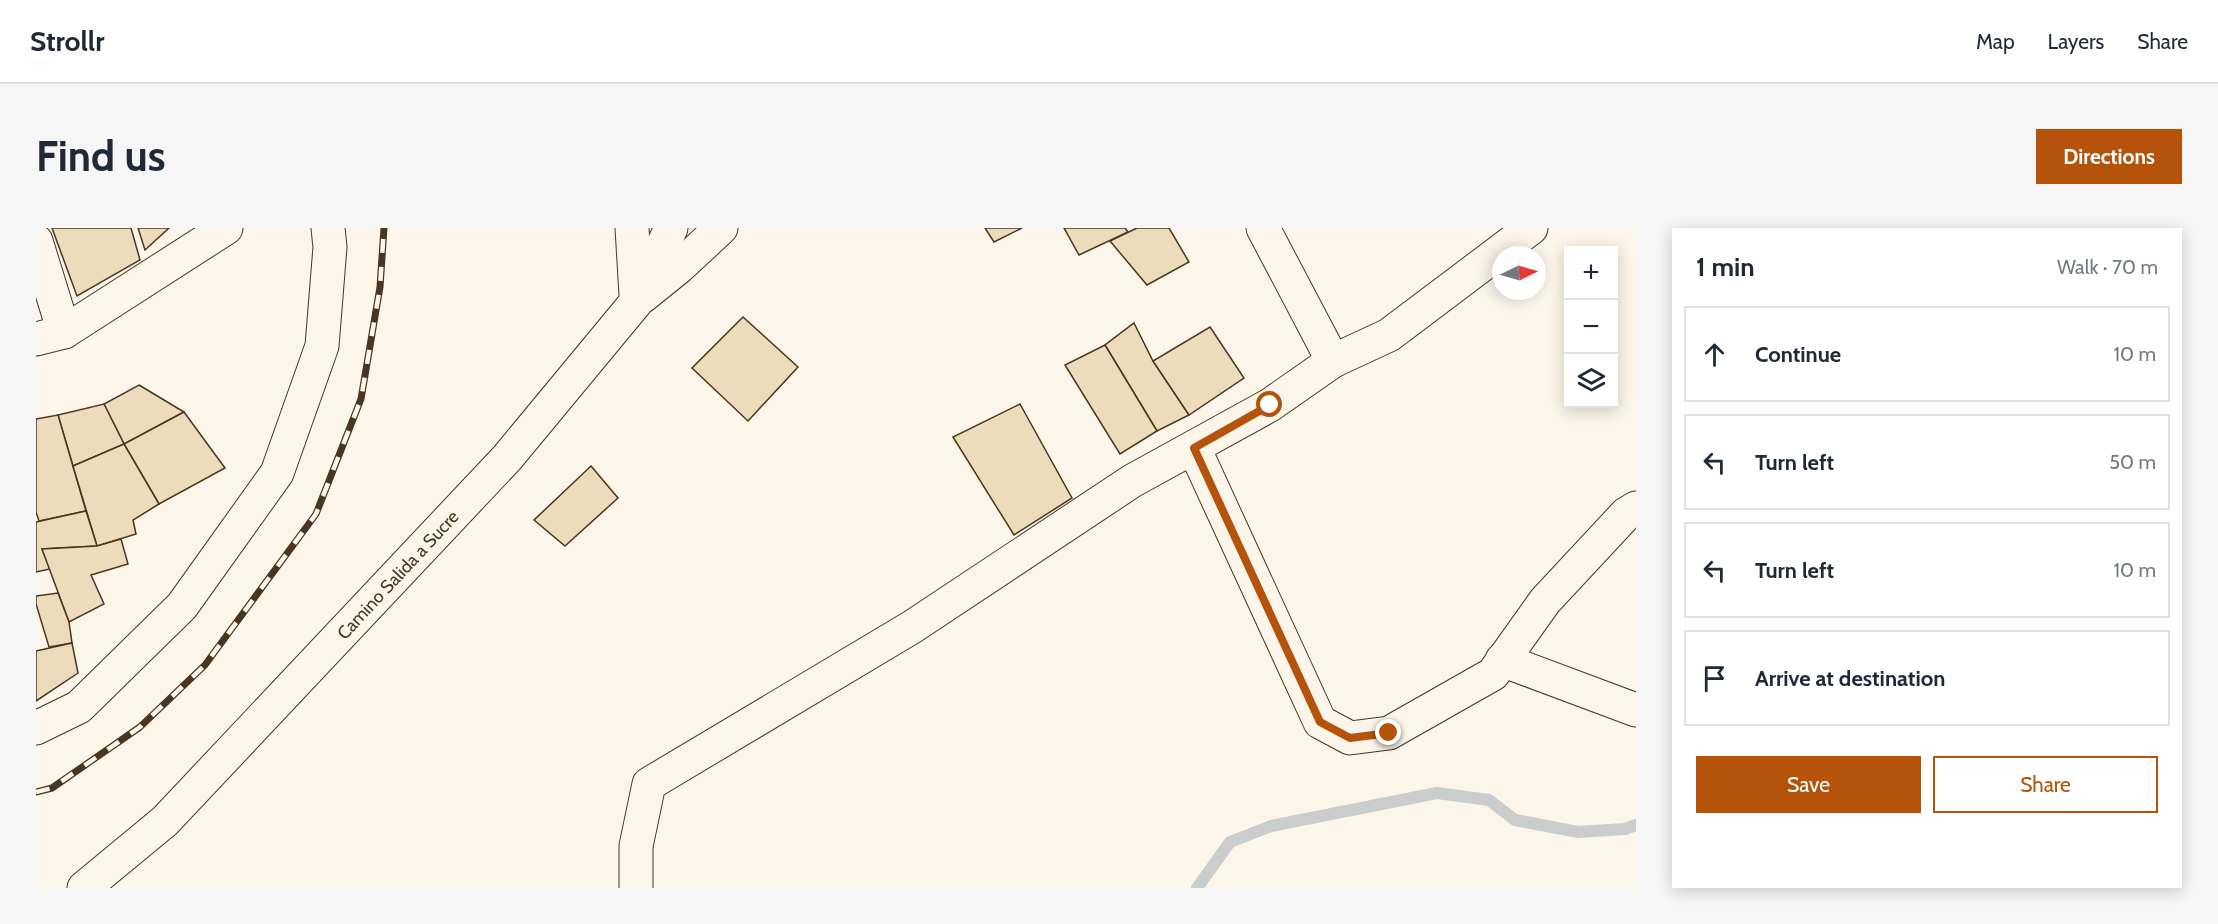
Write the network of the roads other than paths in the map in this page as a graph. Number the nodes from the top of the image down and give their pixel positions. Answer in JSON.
{"nodes":[{"id":1,"x":226,"y":228,"type":"edge"},
{"id":2,"x":328,"y":228,"type":"edge"},
{"id":3,"x":632,"y":228,"type":"edge"},
{"id":4,"x":671,"y":228,"type":"edge"},
{"id":5,"x":721,"y":228,"type":"edge"},
{"id":6,"x":1263,"y":228,"type":"edge"},
{"id":7,"x":1531,"y":228,"type":"edge"},
{"id":8,"x":36,"y":241,"type":"edge"},
{"id":9,"x":637,"y":301,"type":"junction"},
{"id":10,"x":50,"y":336,"type":"edge"},
{"id":11,"x":1333,"y":361,"type":"junction"},
{"id":12,"x":1194,"y":448,"type":"junction"},
{"id":13,"x":1636,"y":508,"type":"edge"},
{"id":14,"x":1502,"y":660,"type":"junction"},
{"id":15,"x":1636,"y":710,"type":"edge"},
{"id":16,"x":36,"y":728,"type":"edge"},
{"id":17,"x":84,"y":888,"type":"edge"},
{"id":18,"x":636,"y":888,"type":"edge"}],
"edges":[{"from":1,"to":10,"type":"street"},
{"from":2,"to":16,"type":"street"},
{"from":3,"to":9,"type":"street"},
{"from":4,"to":9,"type":"street","name":"Camino Salida a Sucre"},
{"from":5,"to":9,"type":"street"},
{"from":6,"to":11,"type":"street"},
{"from":7,"to":11,"type":"street"},
{"from":8,"to":10,"type":"street"},
{"from":9,"to":17,"type":"street","name":"Camino Salida a Sucre"},
{"from":11,"to":12,"type":"street"},
{"from":12,"to":14,"type":"street"},
{"from":12,"to":18,"type":"street"},
{"from":13,"to":14,"type":"street"},
{"from":14,"to":15,"type":"street"}]}
